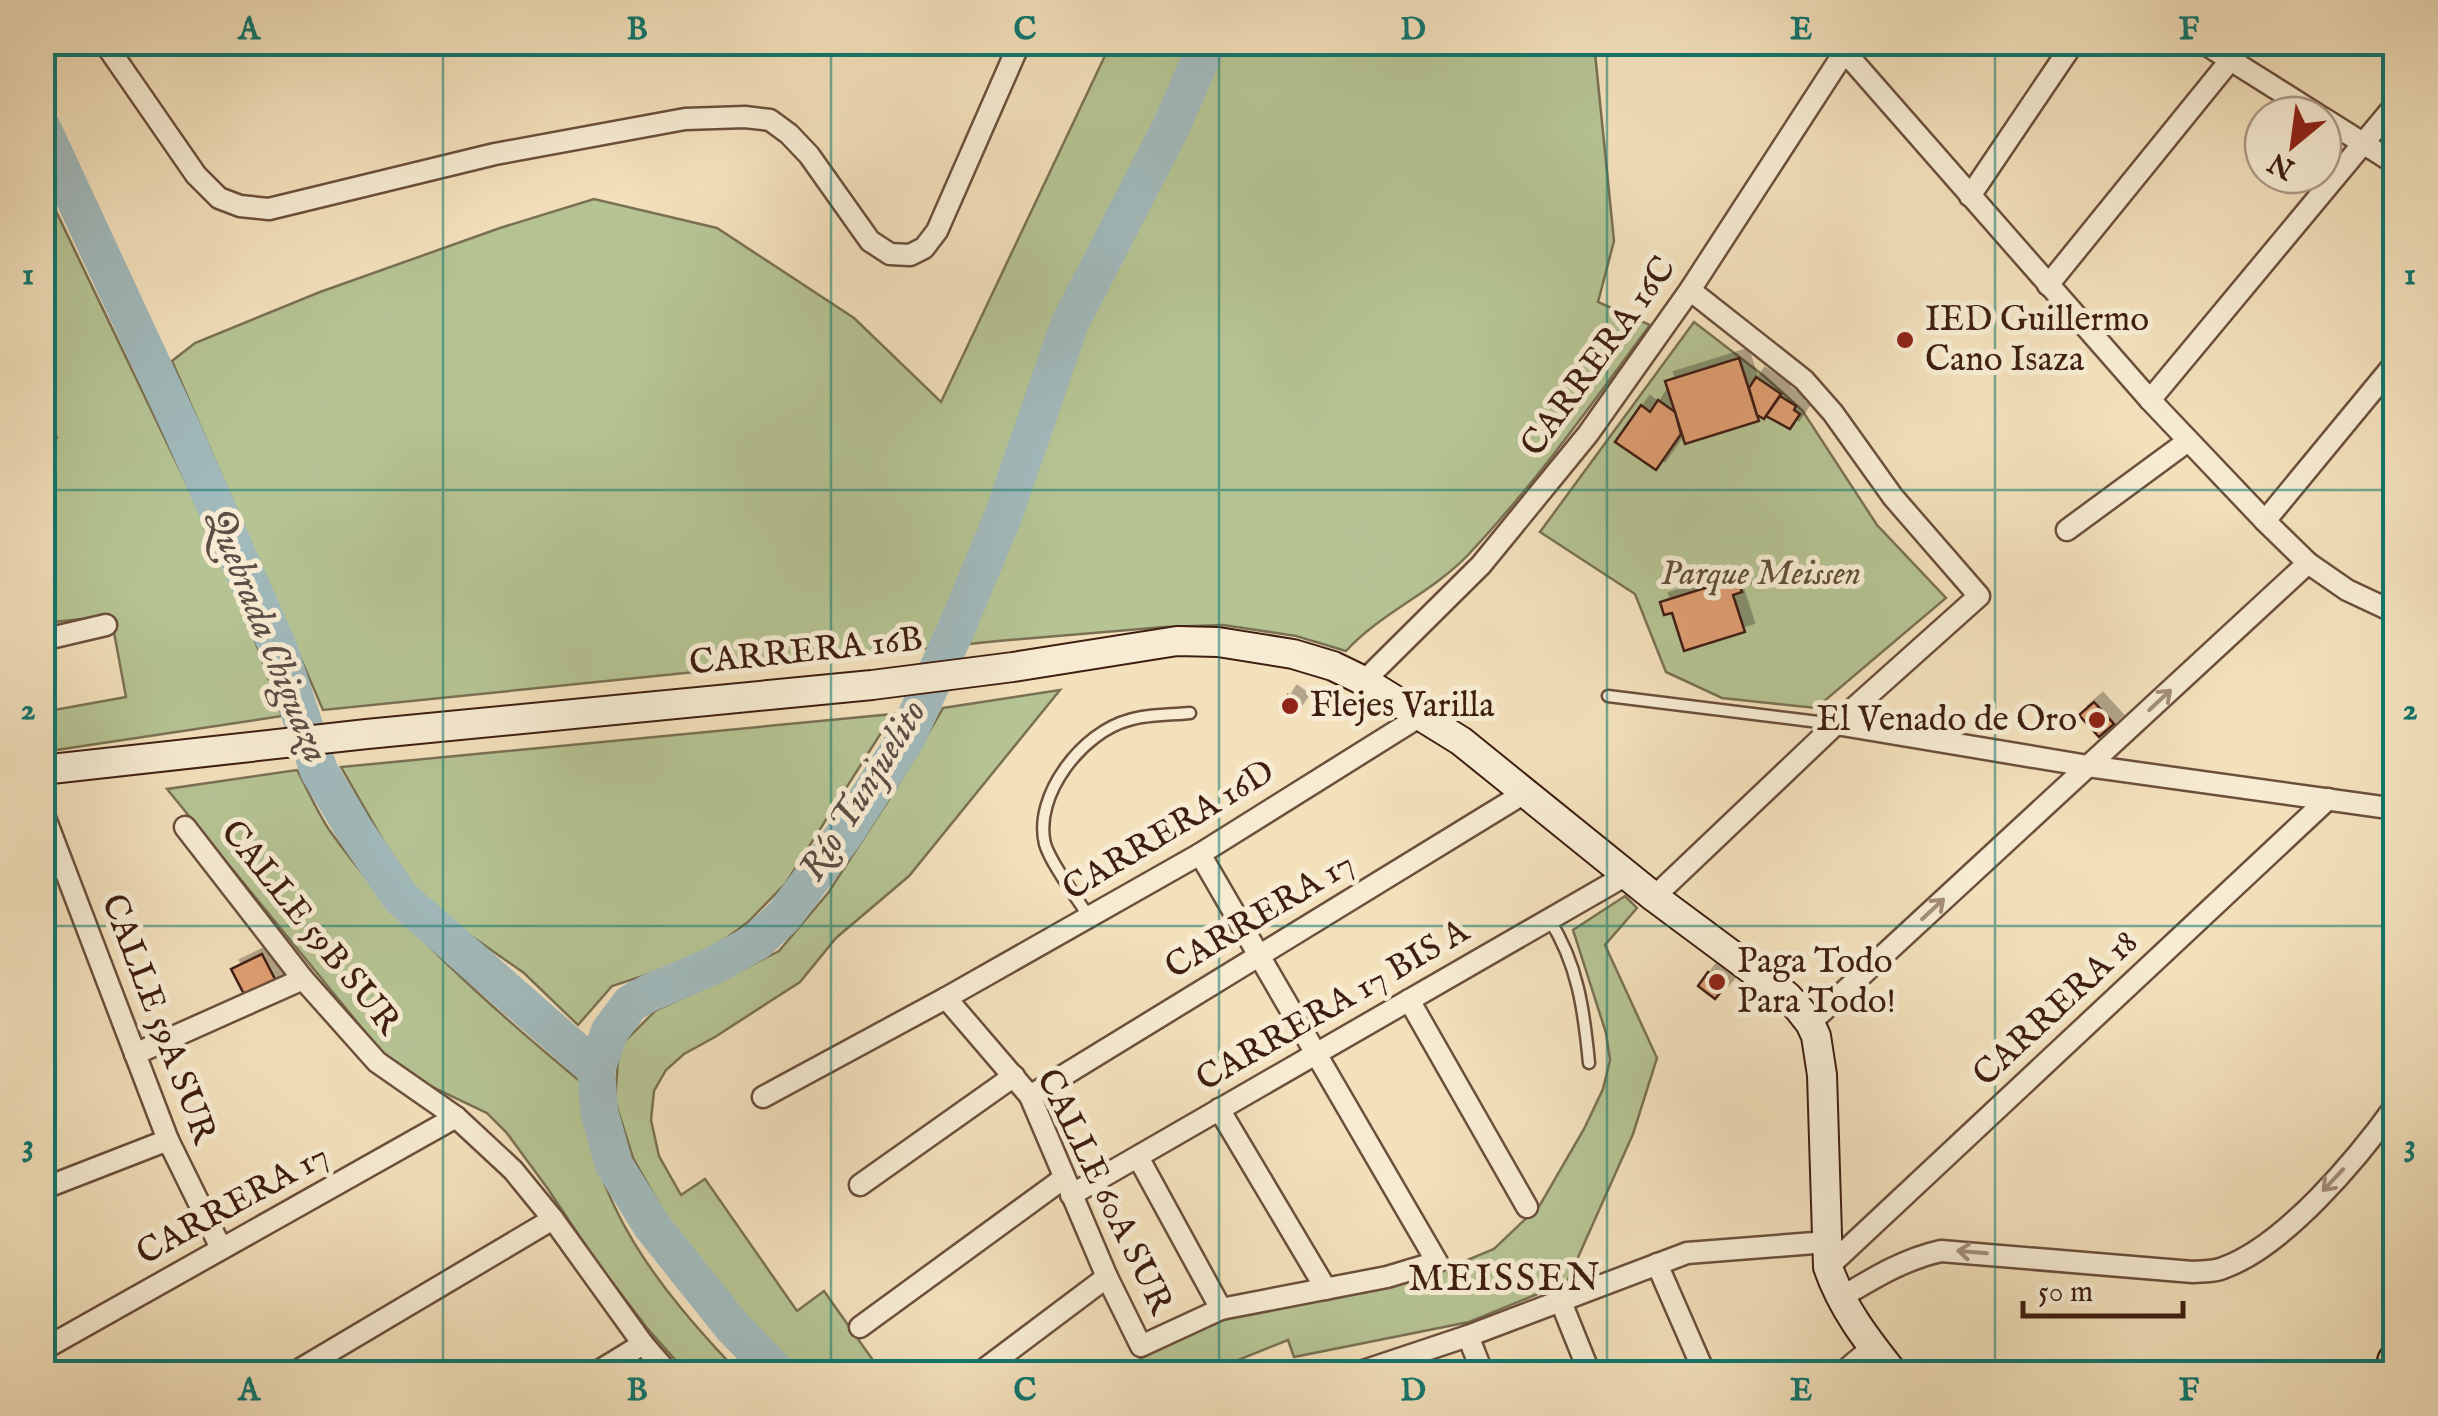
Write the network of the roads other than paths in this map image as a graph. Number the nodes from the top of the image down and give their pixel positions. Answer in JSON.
{"nodes":[{"id":1,"x":104,"y":42,"type":"edge"},
{"id":2,"x":1020,"y":42,"type":"edge"},
{"id":3,"x":2074,"y":42,"type":"edge"},
{"id":4,"x":2202,"y":42,"type":"edge"},
{"id":5,"x":2245,"y":42,"type":"edge"},
{"id":6,"x":1844,"y":45,"type":"edge"},
{"id":7,"x":2231,"y":60,"type":"junction"},
{"id":8,"x":2286,"y":95,"type":"edge"},
{"id":9,"x":2396,"y":104,"type":"edge"},
{"id":10,"x":2343,"y":131,"type":"edge"},
{"id":11,"x":2363,"y":143,"type":"junction"},
{"id":12,"x":2396,"y":164,"type":"edge"},
{"id":13,"x":1970,"y":196,"type":"junction"},
{"id":14,"x":2048,"y":284,"type":"junction"},
{"id":15,"x":1690,"y":290,"type":"junction"},
{"id":16,"x":2396,"y":362,"type":"edge"},
{"id":17,"x":2150,"y":400,"type":"junction"},
{"id":18,"x":2188,"y":441,"type":"junction"},
{"id":19,"x":2265,"y":521,"type":"junction"},
{"id":20,"x":2067,"y":530,"type":"dead end"},
{"id":21,"x":2308,"y":563,"type":"junction"},
{"id":22,"x":2395,"y":611,"type":"edge"},
{"id":23,"x":106,"y":625,"type":"dead end"},
{"id":24,"x":42,"y":640,"type":"edge"},
{"id":25,"x":1364,"y":681,"type":"junction"},
{"id":26,"x":1608,"y":696,"type":"dead end"},
{"id":27,"x":1190,"y":713,"type":"dead end"},
{"id":28,"x":1422,"y":715,"type":"junction"},
{"id":29,"x":1836,"y":724,"type":"junction"},
{"id":30,"x":2088,"y":766,"type":"junction"},
{"id":31,"x":42,"y":770,"type":"edge"},
{"id":32,"x":1526,"y":792,"type":"junction"},
{"id":33,"x":2328,"y":799,"type":"junction"},
{"id":34,"x":2396,"y":809,"type":"edge"},
{"id":35,"x":42,"y":810,"type":"edge"},
{"id":36,"x":185,"y":828,"type":"dead end"},
{"id":37,"x":1200,"y":854,"type":"junction"},
{"id":38,"x":1628,"y":874,"type":"junction"},
{"id":39,"x":1654,"y":896,"type":"junction"},
{"id":40,"x":1088,"y":917,"type":"junction"},
{"id":41,"x":1550,"y":920,"type":"junction"},
{"id":42,"x":1259,"y":954,"type":"junction"},
{"id":43,"x":303,"y":979,"type":"junction"},
{"id":44,"x":946,"y":998,"type":"junction"},
{"id":45,"x":1409,"y":1000,"type":"junction"},
{"id":46,"x":1810,"y":1022,"type":"junction"},
{"id":47,"x":135,"y":1054,"type":"junction"},
{"id":48,"x":1315,"y":1054,"type":"junction"},
{"id":49,"x":1589,"y":1062,"type":"dead end"},
{"id":50,"x":1014,"y":1076,"type":"junction"},
{"id":51,"x":1030,"y":1096,"type":"junction"},
{"id":52,"x":763,"y":1097,"type":"dead end"},
{"id":53,"x":2396,"y":1105,"type":"edge"},
{"id":54,"x":1219,"y":1108,"type":"junction"},
{"id":55,"x":456,"y":1117,"type":"junction"},
{"id":56,"x":168,"y":1140,"type":"junction"},
{"id":57,"x":1138,"y":1157,"type":"junction"},
{"id":58,"x":860,"y":1185,"type":"dead end"},
{"id":59,"x":1067,"y":1186,"type":"junction"},
{"id":60,"x":42,"y":1189,"type":"edge"},
{"id":61,"x":1527,"y":1207,"type":"dead end"},
{"id":62,"x":553,"y":1219,"type":"junction"},
{"id":63,"x":221,"y":1248,"type":"junction"},
{"id":64,"x":1827,"y":1255,"type":"junction"},
{"id":65,"x":1658,"y":1264,"type":"junction"},
{"id":66,"x":1107,"y":1277,"type":"junction"},
{"id":67,"x":1326,"y":1289,"type":"junction"},
{"id":68,"x":1840,"y":1298,"type":"junction"},
{"id":69,"x":1560,"y":1302,"type":"junction"},
{"id":70,"x":1222,"y":1310,"type":"junction"},
{"id":71,"x":860,"y":1327,"type":"dead end"},
{"id":72,"x":1468,"y":1336,"type":"junction"},
{"id":73,"x":643,"y":1344,"type":"junction"},
{"id":74,"x":1873,"y":1347,"type":"junction"},
{"id":75,"x":42,"y":1350,"type":"edge"},
{"id":76,"x":2396,"y":1362,"type":"edge"},
{"id":77,"x":1365,"y":1372,"type":"edge"},
{"id":78,"x":292,"y":1374,"type":"edge"},
{"id":79,"x":594,"y":1374,"type":"edge"},
{"id":80,"x":669,"y":1374,"type":"edge"},
{"id":81,"x":978,"y":1374,"type":"edge"},
{"id":82,"x":1483,"y":1374,"type":"edge"},
{"id":83,"x":1590,"y":1374,"type":"edge"},
{"id":84,"x":1705,"y":1374,"type":"edge"},
{"id":85,"x":1841,"y":1374,"type":"edge"},
{"id":86,"x":1894,"y":1374,"type":"edge"},
{"id":87,"x":2394,"y":1374,"type":"edge"}],
"edges":[{"from":1,"to":2,"type":"street"},
{"from":3,"to":13,"type":"street"},
{"from":4,"to":7,"type":"street"},
{"from":5,"to":7,"type":"street"},
{"from":6,"to":13,"type":"street"},
{"from":6,"to":15,"type":"street","name":"CARRERA 16C"},
{"from":7,"to":8,"type":"street"},
{"from":7,"to":14,"type":"street"},
{"from":9,"to":11,"type":"street"},
{"from":10,"to":11,"type":"street"},
{"from":11,"to":12,"type":"street"},
{"from":11,"to":17,"type":"street"},
{"from":13,"to":14,"type":"street"},
{"from":14,"to":17,"type":"street"},
{"from":15,"to":25,"type":"street","name":"CARRERA 16C"},
{"from":15,"to":29,"type":"street"},
{"from":16,"to":19,"type":"street"},
{"from":17,"to":18,"type":"street"},
{"from":18,"to":19,"type":"street"},
{"from":18,"to":20,"type":"street"},
{"from":19,"to":21,"type":"street"},
{"from":21,"to":22,"type":"street"},
{"from":30,"to":21,"type":"street","one_way":true},
{"from":23,"to":24,"type":"street"},
{"from":25,"to":28,"type":"street","name":"CARRERA 16B"},
{"from":25,"to":31,"type":"street","name":"CARRERA 16B"},
{"from":26,"to":29,"type":"lane"},
{"from":27,"to":40,"type":"lane"},
{"from":28,"to":32,"type":"street","name":"CARRERA 16B"},
{"from":28,"to":37,"type":"street","name":"CARRERA 16D"},
{"from":29,"to":30,"type":"street"},
{"from":29,"to":39,"type":"street"},
{"from":30,"to":33,"type":"street"},
{"from":46,"to":30,"type":"street","one_way":true},
{"from":32,"to":38,"type":"street","name":"CARRERA 16B"},
{"from":32,"to":42,"type":"street","name":"CARRERA 17"},
{"from":33,"to":34,"type":"street"},
{"from":33,"to":64,"type":"street","name":"CARRERA 18"},
{"from":35,"to":47,"type":"street","name":"CALLE 59A SUR"},
{"from":36,"to":43,"type":"street","name":"CALLE 59B SUR"},
{"from":37,"to":40,"type":"street","name":"CARRERA 16D"},
{"from":37,"to":42,"type":"street"},
{"from":38,"to":39,"type":"street","name":"CARRERA 16B"},
{"from":38,"to":41,"type":"street","name":"CARRERA 17 BIS A"},
{"from":39,"to":46,"type":"street","name":"CARRERA 16B"},
{"from":40,"to":44,"type":"street","name":"CARRERA 16D"},
{"from":41,"to":45,"type":"street","name":"CARRERA 17 BIS A"},
{"from":41,"to":49,"type":"lane"},
{"from":42,"to":48,"type":"street"},
{"from":42,"to":51,"type":"street","name":"CARRERA 17"},
{"from":43,"to":47,"type":"street"},
{"from":43,"to":55,"type":"street","name":"CALLE 59B SUR"},
{"from":44,"to":50,"type":"street","name":"CALLE 60A SUR"},
{"from":44,"to":52,"type":"street"},
{"from":45,"to":48,"type":"street","name":"CARRERA 17 BIS A"},
{"from":45,"to":61,"type":"street"},
{"from":46,"to":64,"type":"street"},
{"from":47,"to":56,"type":"street","name":"CALLE 59A SUR"},
{"from":48,"to":54,"type":"street","name":"CARRERA 17 BIS A"},
{"from":48,"to":67,"type":"street"},
{"from":50,"to":51,"type":"street","name":"CALLE 60A SUR"},
{"from":50,"to":58,"type":"street"},
{"from":51,"to":59,"type":"street","name":"CALLE 60A SUR"},
{"from":53,"to":68,"type":"street","one_way":true},
{"from":54,"to":57,"type":"street","name":"CARRERA 17 BIS A"},
{"from":54,"to":67,"type":"street"},
{"from":55,"to":62,"type":"street","name":"CALLE 59B SUR"},
{"from":55,"to":63,"type":"street","name":"CARRERA 17"},
{"from":56,"to":60,"type":"street"},
{"from":56,"to":63,"type":"street","name":"CALLE 59A SUR"},
{"from":57,"to":59,"type":"street","name":"CARRERA 17 BIS A"},
{"from":57,"to":70,"type":"street"},
{"from":59,"to":66,"type":"street","name":"CALLE 60A SUR"},
{"from":59,"to":71,"type":"street","name":"CARRERA 17 BIS A"},
{"from":62,"to":73,"type":"street","name":"CALLE 59B SUR"},
{"from":62,"to":78,"type":"street"},
{"from":63,"to":75,"type":"street","name":"CARRERA 17"},
{"from":64,"to":65,"type":"street"},
{"from":64,"to":68,"type":"street"},
{"from":65,"to":69,"type":"street"},
{"from":65,"to":84,"type":"street"},
{"from":66,"to":70,"type":"street","name":"CALLE 60A SUR"},
{"from":66,"to":81,"type":"street"},
{"from":67,"to":70,"type":"street"},
{"from":68,"to":74,"type":"street"},
{"from":69,"to":72,"type":"street"},
{"from":69,"to":83,"type":"street"},
{"from":72,"to":77,"type":"street"},
{"from":72,"to":82,"type":"street"},
{"from":73,"to":79,"type":"street"},
{"from":73,"to":80,"type":"street","name":"CALLE 59B SUR"},
{"from":74,"to":85,"type":"street"},
{"from":74,"to":86,"type":"street"},
{"from":76,"to":87,"type":"highway"}]}
